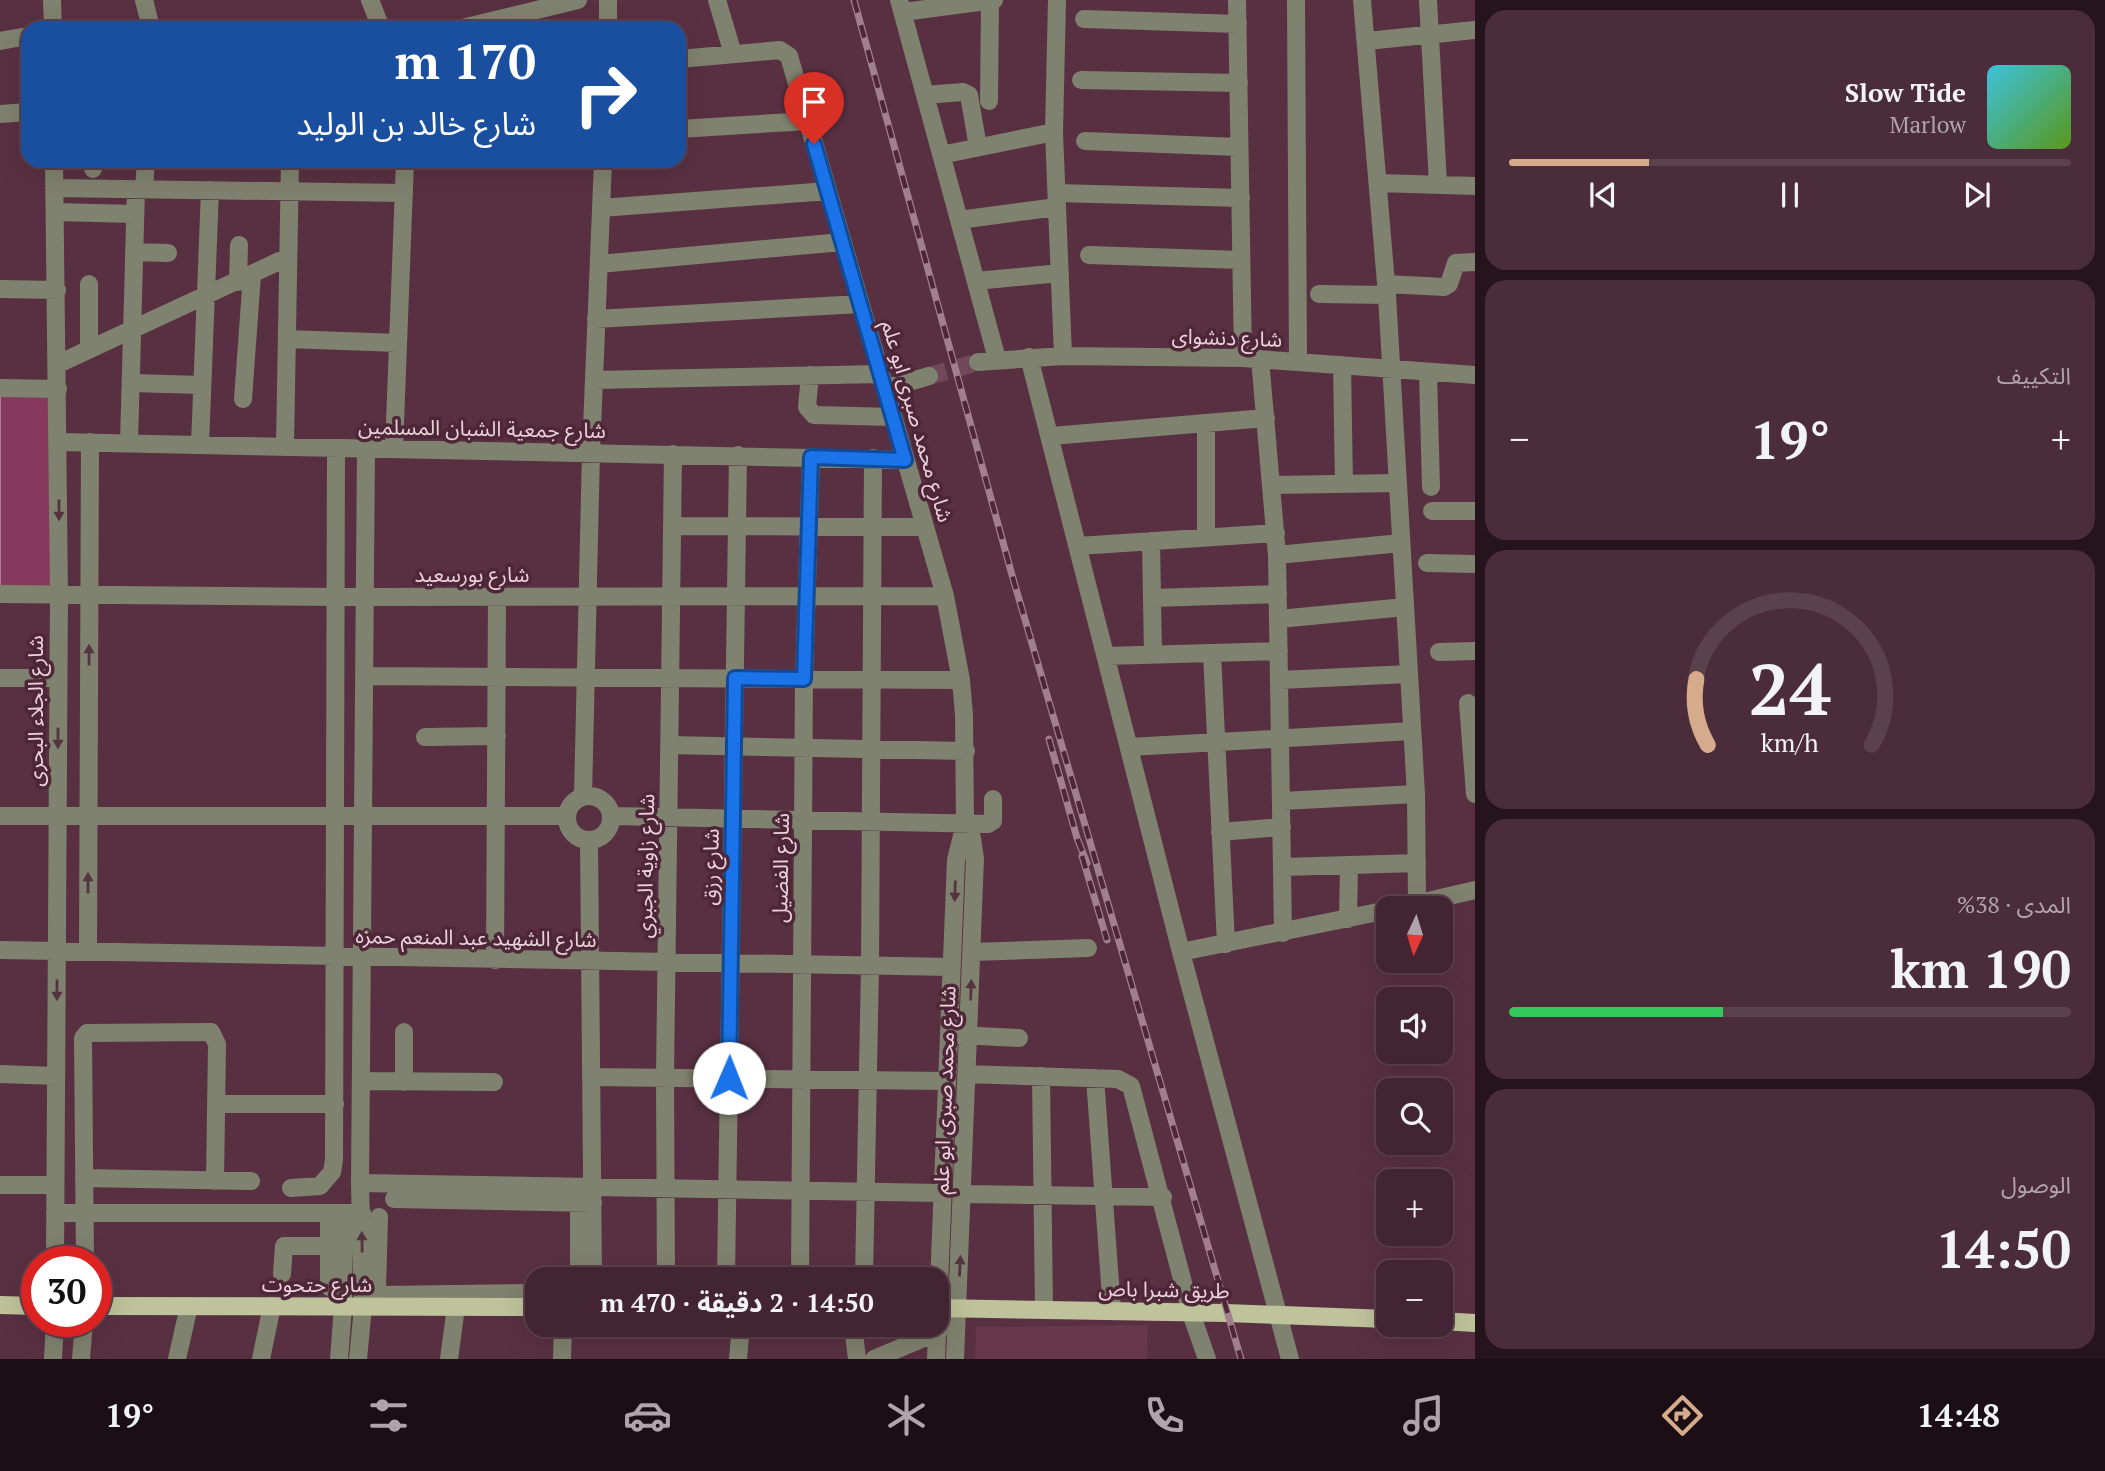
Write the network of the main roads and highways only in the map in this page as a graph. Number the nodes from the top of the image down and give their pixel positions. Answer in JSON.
{"nodes":[{"id":1,"x":0,"y":1306,"type":"edge"},
{"id":2,"x":21,"y":1306,"type":"edge"},
{"id":3,"x":112,"y":1306,"type":"edge"},
{"id":4,"x":525,"y":1307,"type":"edge"},
{"id":5,"x":949,"y":1308,"type":"edge"},
{"id":6,"x":1376,"y":1319,"type":"edge"},
{"id":7,"x":1453,"y":1321,"type":"edge"},
{"id":8,"x":1475,"y":1322,"type":"edge"}],
"edges":[{"from":1,"to":2,"type":"main road"},
{"from":3,"to":4,"type":"main road","name":"شارع حتحوت"},
{"from":5,"to":6,"type":"main road","name":"طريق شبرا باص"},
{"from":7,"to":8,"type":"main road"}]}
